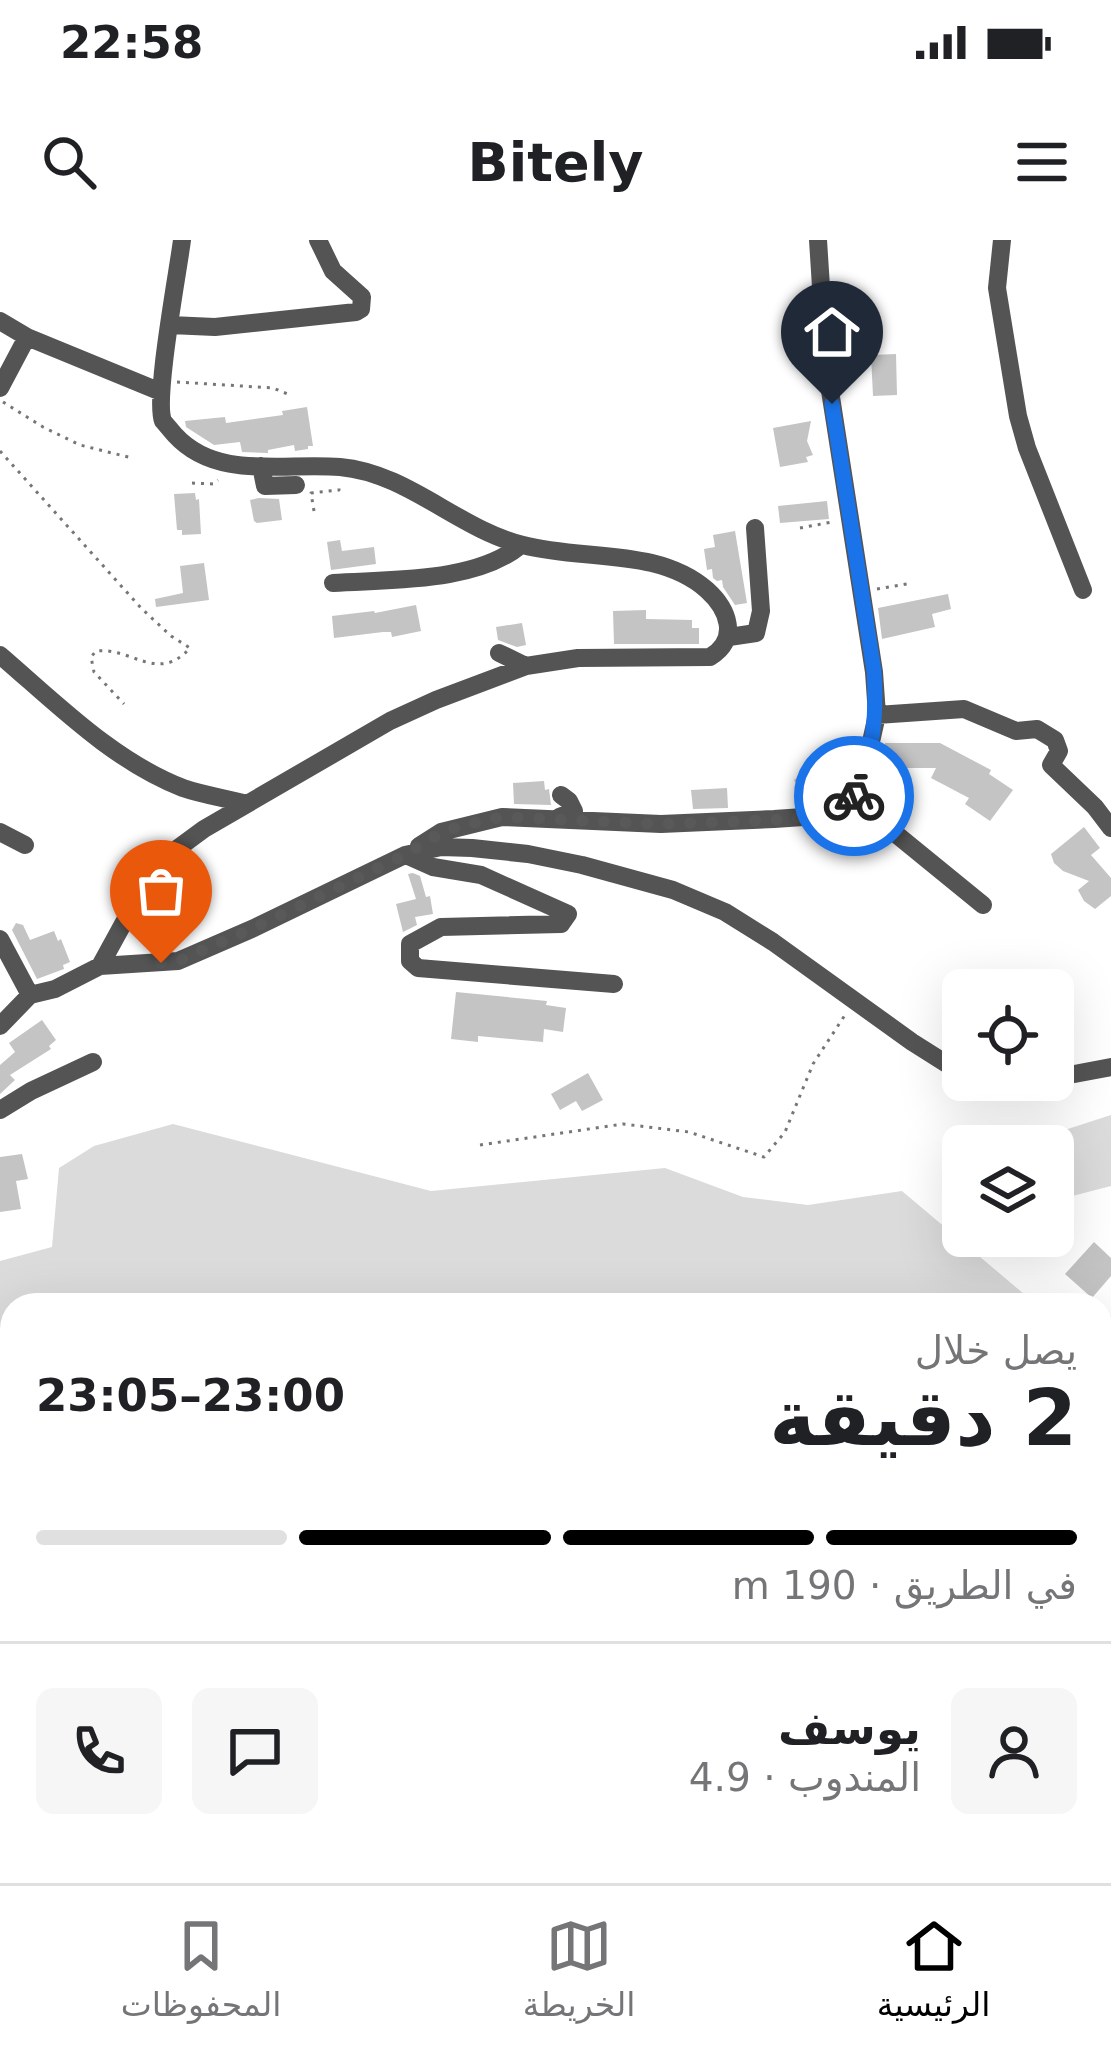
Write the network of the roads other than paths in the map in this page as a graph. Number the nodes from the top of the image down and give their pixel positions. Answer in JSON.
{"nodes":[{"id":1,"x":182,"y":240,"type":"edge"},
{"id":2,"x":318,"y":240,"type":"edge"},
{"id":3,"x":818,"y":240,"type":"edge"},
{"id":4,"x":1002,"y":240,"type":"edge"},
{"id":5,"x":0,"y":321,"type":"edge"},
{"id":6,"x":170,"y":325,"type":"junction"},
{"id":7,"x":27,"y":337,"type":"junction"},
{"id":8,"x":162,"y":386,"type":"junction"},
{"id":9,"x":0,"y":388,"type":"edge"},
{"id":10,"x":261,"y":466,"type":"junction"},
{"id":11,"x":296,"y":485,"type":"dead end"},
{"id":12,"x":755,"y":528,"type":"dead end"},
{"id":13,"x":521,"y":545,"type":"junction"},
{"id":14,"x":333,"y":583,"type":"dead end"},
{"id":15,"x":1083,"y":590,"type":"dead end"},
{"id":16,"x":729,"y":637,"type":"junction"},
{"id":17,"x":499,"y":653,"type":"dead end"},
{"id":18,"x":0,"y":655,"type":"edge"},
{"id":19,"x":526,"y":666,"type":"junction"},
{"id":20,"x":877,"y":716,"type":"junction"},
{"id":21,"x":561,"y":795,"type":"dead end"},
{"id":22,"x":853,"y":799,"type":"junction"},
{"id":23,"x":247,"y":804,"type":"junction"},
{"id":24,"x":555,"y":819,"type":"junction"},
{"id":25,"x":1111,"y":828,"type":"edge"},
{"id":26,"x":0,"y":832,"type":"edge"},
{"id":27,"x":25,"y":845,"type":"dead end"},
{"id":28,"x":405,"y":855,"type":"junction"},
{"id":29,"x":983,"y":905,"type":"dead end"},
{"id":30,"x":0,"y":939,"type":"edge"},
{"id":31,"x":100,"y":965,"type":"junction"},
{"id":32,"x":614,"y":984,"type":"dead end"},
{"id":33,"x":29,"y":995,"type":"junction"},
{"id":34,"x":0,"y":1026,"type":"edge"},
{"id":35,"x":942,"y":1060,"type":"edge"},
{"id":36,"x":93,"y":1062,"type":"dead end"},
{"id":37,"x":1111,"y":1067,"type":"edge"},
{"id":38,"x":1074,"y":1074,"type":"edge"},
{"id":39,"x":0,"y":1110,"type":"edge"}],
"edges":[{"from":1,"to":6,"type":"street"},
{"from":2,"to":6,"type":"street"},
{"from":3,"to":20,"type":"street"},
{"from":4,"to":15,"type":"street"},
{"from":5,"to":7,"type":"street"},
{"from":6,"to":8,"type":"street"},
{"from":7,"to":8,"type":"street"},
{"from":7,"to":9,"type":"street"},
{"from":8,"to":10,"type":"street"},
{"from":10,"to":11,"type":"street"},
{"from":10,"to":13,"type":"street"},
{"from":12,"to":16,"type":"street"},
{"from":13,"to":14,"type":"street"},
{"from":13,"to":16,"type":"street"},
{"from":16,"to":19,"type":"street"},
{"from":17,"to":19,"type":"street"},
{"from":18,"to":23,"type":"street"},
{"from":19,"to":23,"type":"street"},
{"from":20,"to":22,"type":"street"},
{"from":20,"to":25,"type":"street"},
{"from":21,"to":24,"type":"street"},
{"from":22,"to":24,"type":"street"},
{"from":22,"to":29,"type":"street"},
{"from":23,"to":31,"type":"street"},
{"from":24,"to":28,"type":"street"},
{"from":26,"to":27,"type":"street"},
{"from":28,"to":31,"type":"street"},
{"from":28,"to":32,"type":"street"},
{"from":28,"to":35,"type":"street"},
{"from":30,"to":33,"type":"street"},
{"from":31,"to":33,"type":"street"},
{"from":33,"to":34,"type":"street"},
{"from":36,"to":39,"type":"street"},
{"from":37,"to":38,"type":"street"}]}
